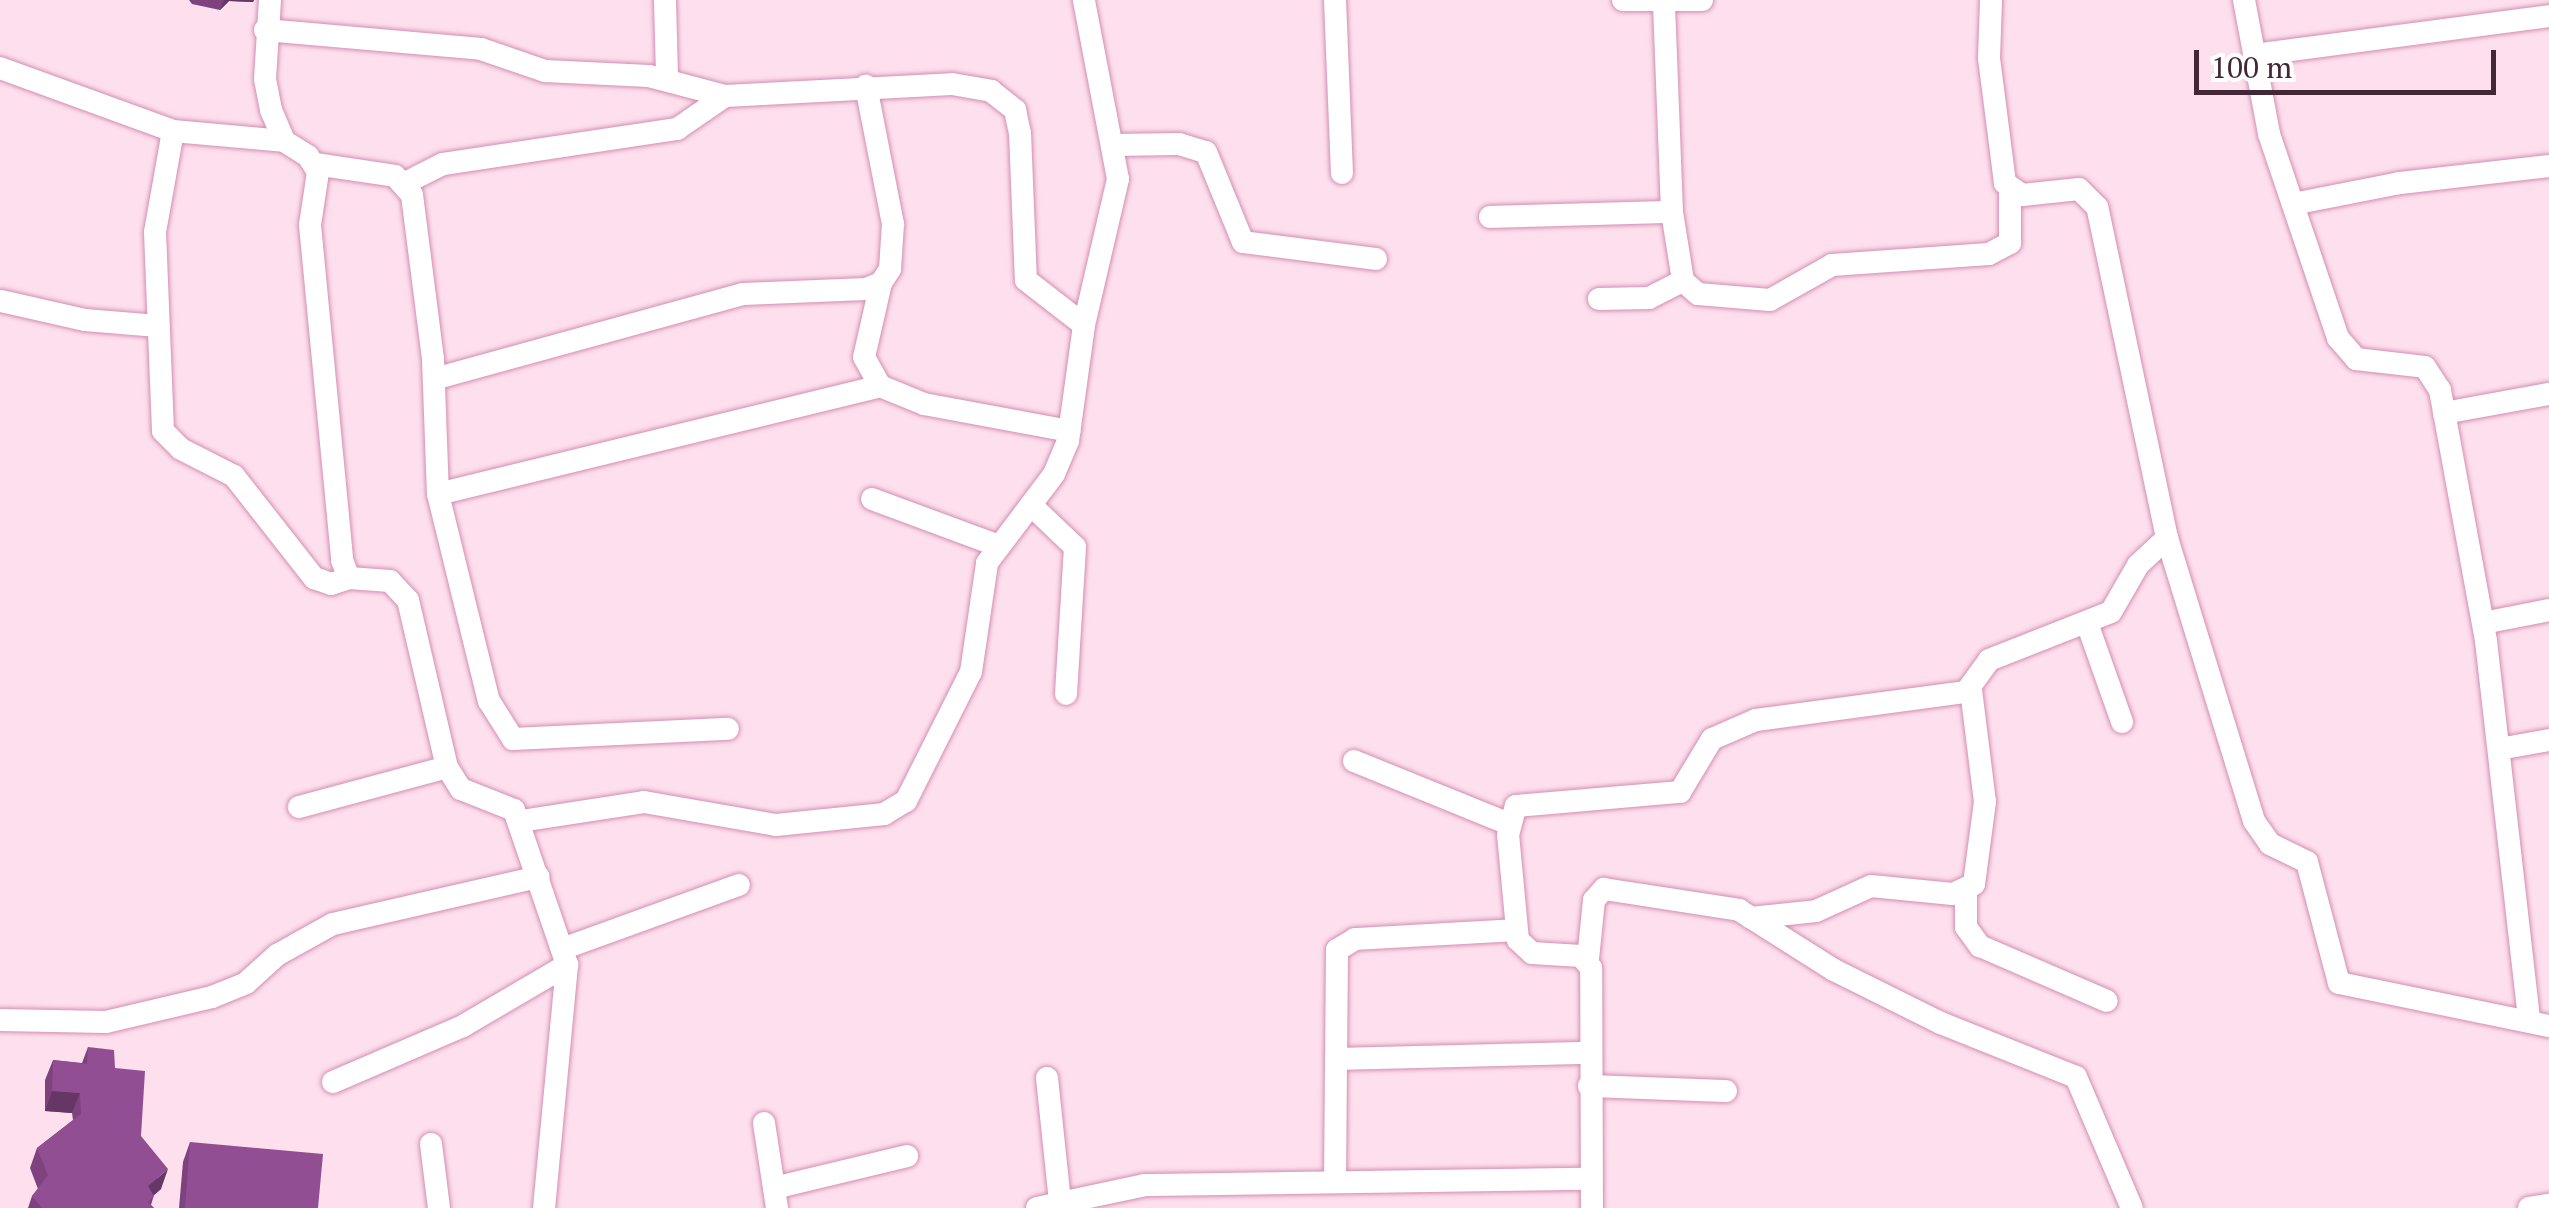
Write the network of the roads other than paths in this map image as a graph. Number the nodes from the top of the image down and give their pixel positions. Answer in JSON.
{"nodes":[{"id":1,"x":270,"y":0,"type":"edge"},
{"id":2,"x":665,"y":0,"type":"edge"},
{"id":3,"x":1084,"y":0,"type":"edge"},
{"id":4,"x":1335,"y":0,"type":"edge"},
{"id":5,"x":1623,"y":0,"type":"edge"},
{"id":6,"x":1702,"y":0,"type":"edge"},
{"id":7,"x":1990,"y":0,"type":"edge"},
{"id":8,"x":2244,"y":0,"type":"edge"},
{"id":9,"x":1664,"y":4,"type":"junction"},
{"id":10,"x":2549,"y":16,"type":"edge"},
{"id":11,"x":265,"y":30,"type":"junction"},
{"id":12,"x":2254,"y":55,"type":"junction"},
{"id":13,"x":0,"y":68,"type":"edge"},
{"id":14,"x":667,"y":79,"type":"junction"},
{"id":15,"x":866,"y":86,"type":"junction"},
{"id":16,"x":725,"y":96,"type":"junction"},
{"id":17,"x":174,"y":131,"type":"junction"},
{"id":18,"x":284,"y":141,"type":"junction"},
{"id":19,"x":1114,"y":146,"type":"junction"},
{"id":20,"x":315,"y":164,"type":"junction"},
{"id":21,"x":2549,"y":166,"type":"edge"},
{"id":22,"x":1342,"y":173,"type":"dead end"},
{"id":23,"x":405,"y":183,"type":"junction"},
{"id":24,"x":2010,"y":192,"type":"junction"},
{"id":25,"x":2292,"y":204,"type":"junction"},
{"id":26,"x":1672,"y":212,"type":"junction"},
{"id":27,"x":1490,"y":217,"type":"dead end"},
{"id":28,"x":1376,"y":260,"type":"dead end"},
{"id":29,"x":1683,"y":281,"type":"junction"},
{"id":30,"x":881,"y":283,"type":"junction"},
{"id":31,"x":1599,"y":299,"type":"dead end"},
{"id":32,"x":1,"y":301,"type":"edge"},
{"id":33,"x":1084,"y":324,"type":"junction"},
{"id":34,"x":158,"y":326,"type":"junction"},
{"id":35,"x":434,"y":380,"type":"junction"},
{"id":36,"x":880,"y":386,"type":"junction"},
{"id":37,"x":2549,"y":394,"type":"edge"},
{"id":38,"x":2444,"y":413,"type":"junction"},
{"id":39,"x":1070,"y":431,"type":"junction"},
{"id":40,"x":438,"y":494,"type":"junction"},
{"id":41,"x":872,"y":499,"type":"dead end"},
{"id":42,"x":1032,"y":506,"type":"junction"},
{"id":43,"x":2168,"y":538,"type":"junction"},
{"id":44,"x":999,"y":546,"type":"junction"},
{"id":45,"x":349,"y":578,"type":"junction"},
{"id":46,"x":2549,"y":610,"type":"edge"},
{"id":47,"x":2087,"y":623,"type":"junction"},
{"id":48,"x":2483,"y":623,"type":"junction"},
{"id":49,"x":1976,"y":679,"type":"junction"},
{"id":50,"x":1066,"y":694,"type":"dead end"},
{"id":51,"x":2122,"y":722,"type":"dead end"},
{"id":52,"x":728,"y":729,"type":"dead end"},
{"id":53,"x":2549,"y":740,"type":"edge"},
{"id":54,"x":2500,"y":748,"type":"junction"},
{"id":55,"x":1354,"y":761,"type":"dead end"},
{"id":56,"x":447,"y":767,"type":"junction"},
{"id":57,"x":300,"y":807,"type":"dead end"},
{"id":58,"x":520,"y":821,"type":"junction"},
{"id":59,"x":1509,"y":824,"type":"junction"},
{"id":60,"x":539,"y":876,"type":"junction"},
{"id":61,"x":739,"y":885,"type":"dead end"},
{"id":62,"x":1966,"y":892,"type":"junction"},
{"id":63,"x":1751,"y":918,"type":"junction"},
{"id":64,"x":1516,"y":930,"type":"junction"},
{"id":65,"x":564,"y":957,"type":"junction"},
{"id":66,"x":1588,"y":959,"type":"junction"},
{"id":67,"x":2107,"y":1001,"type":"dead end"},
{"id":68,"x":0,"y":1020,"type":"edge"},
{"id":69,"x":2539,"y":1023,"type":"edge"},
{"id":70,"x":1589,"y":1053,"type":"junction"},
{"id":71,"x":1336,"y":1059,"type":"junction"},
{"id":72,"x":1047,"y":1078,"type":"dead end"},
{"id":73,"x":333,"y":1082,"type":"dead end"},
{"id":74,"x":1589,"y":1086,"type":"junction"},
{"id":75,"x":1726,"y":1091,"type":"dead end"},
{"id":76,"x":764,"y":1123,"type":"dead end"},
{"id":77,"x":430,"y":1144,"type":"dead end"},
{"id":78,"x":906,"y":1156,"type":"dead end"},
{"id":79,"x":1591,"y":1179,"type":"junction"},
{"id":80,"x":1336,"y":1181,"type":"junction"},
{"id":81,"x":775,"y":1198,"type":"edge"},
{"id":82,"x":2549,"y":1204,"type":"edge"},
{"id":83,"x":1048,"y":1205,"type":"edge"},
{"id":84,"x":439,"y":1208,"type":"edge"},
{"id":85,"x":544,"y":1208,"type":"edge"},
{"id":86,"x":1592,"y":1208,"type":"edge"},
{"id":87,"x":2132,"y":1208,"type":"edge"},
{"id":88,"x":2530,"y":1208,"type":"edge"}],
"edges":[{"from":1,"to":11,"type":"street"},
{"from":2,"to":14,"type":"street"},
{"from":3,"to":19,"type":"street"},
{"from":4,"to":22,"type":"street"},
{"from":5,"to":9,"type":"street"},
{"from":6,"to":9,"type":"street"},
{"from":7,"to":24,"type":"street"},
{"from":8,"to":12,"type":"street"},
{"from":9,"to":26,"type":"street"},
{"from":10,"to":12,"type":"street"},
{"from":11,"to":14,"type":"street"},
{"from":11,"to":18,"type":"street"},
{"from":12,"to":25,"type":"street"},
{"from":13,"to":17,"type":"street"},
{"from":14,"to":16,"type":"street"},
{"from":15,"to":16,"type":"street"},
{"from":15,"to":30,"type":"street"},
{"from":15,"to":33,"type":"street"},
{"from":16,"to":23,"type":"street"},
{"from":17,"to":18,"type":"street"},
{"from":17,"to":34,"type":"street"},
{"from":18,"to":20,"type":"street"},
{"from":19,"to":28,"type":"street"},
{"from":19,"to":33,"type":"street"},
{"from":20,"to":23,"type":"street"},
{"from":20,"to":45,"type":"street"},
{"from":21,"to":25,"type":"street"},
{"from":23,"to":35,"type":"street"},
{"from":24,"to":29,"type":"street"},
{"from":24,"to":43,"type":"street"},
{"from":25,"to":38,"type":"street"},
{"from":26,"to":27,"type":"street"},
{"from":26,"to":29,"type":"street"},
{"from":29,"to":31,"type":"street"},
{"from":30,"to":35,"type":"street"},
{"from":30,"to":36,"type":"street"},
{"from":32,"to":34,"type":"street"},
{"from":33,"to":39,"type":"street"},
{"from":34,"to":45,"type":"street"},
{"from":35,"to":40,"type":"street"},
{"from":36,"to":39,"type":"street"},
{"from":36,"to":40,"type":"street"},
{"from":37,"to":38,"type":"street"},
{"from":38,"to":48,"type":"street"},
{"from":39,"to":42,"type":"street"},
{"from":40,"to":52,"type":"street"},
{"from":41,"to":44,"type":"street"},
{"from":42,"to":44,"type":"street"},
{"from":42,"to":50,"type":"street"},
{"from":43,"to":47,"type":"street"},
{"from":43,"to":69,"type":"street"},
{"from":44,"to":58,"type":"street"},
{"from":45,"to":56,"type":"street"},
{"from":46,"to":48,"type":"street"},
{"from":47,"to":49,"type":"street"},
{"from":47,"to":51,"type":"street"},
{"from":48,"to":54,"type":"street"},
{"from":49,"to":59,"type":"street"},
{"from":49,"to":62,"type":"street"},
{"from":53,"to":54,"type":"street"},
{"from":54,"to":69,"type":"street"},
{"from":55,"to":59,"type":"street"},
{"from":56,"to":57,"type":"street"},
{"from":56,"to":58,"type":"street"},
{"from":58,"to":60,"type":"street"},
{"from":59,"to":64,"type":"street"},
{"from":60,"to":65,"type":"street"},
{"from":60,"to":68,"type":"street"},
{"from":61,"to":65,"type":"street"},
{"from":62,"to":63,"type":"street"},
{"from":62,"to":67,"type":"street"},
{"from":63,"to":66,"type":"street"},
{"from":63,"to":87,"type":"street"},
{"from":64,"to":66,"type":"street"},
{"from":64,"to":71,"type":"street"},
{"from":65,"to":73,"type":"street"},
{"from":65,"to":85,"type":"street"},
{"from":66,"to":70,"type":"street"},
{"from":70,"to":71,"type":"street"},
{"from":70,"to":74,"type":"street"},
{"from":71,"to":80,"type":"street"},
{"from":72,"to":83,"type":"street"},
{"from":74,"to":75,"type":"street"},
{"from":74,"to":79,"type":"street"},
{"from":76,"to":81,"type":"street"},
{"from":77,"to":84,"type":"street"},
{"from":78,"to":81,"type":"street"},
{"from":79,"to":80,"type":"street"},
{"from":79,"to":86,"type":"street"},
{"from":80,"to":83,"type":"street"},
{"from":82,"to":88,"type":"street"}]}
